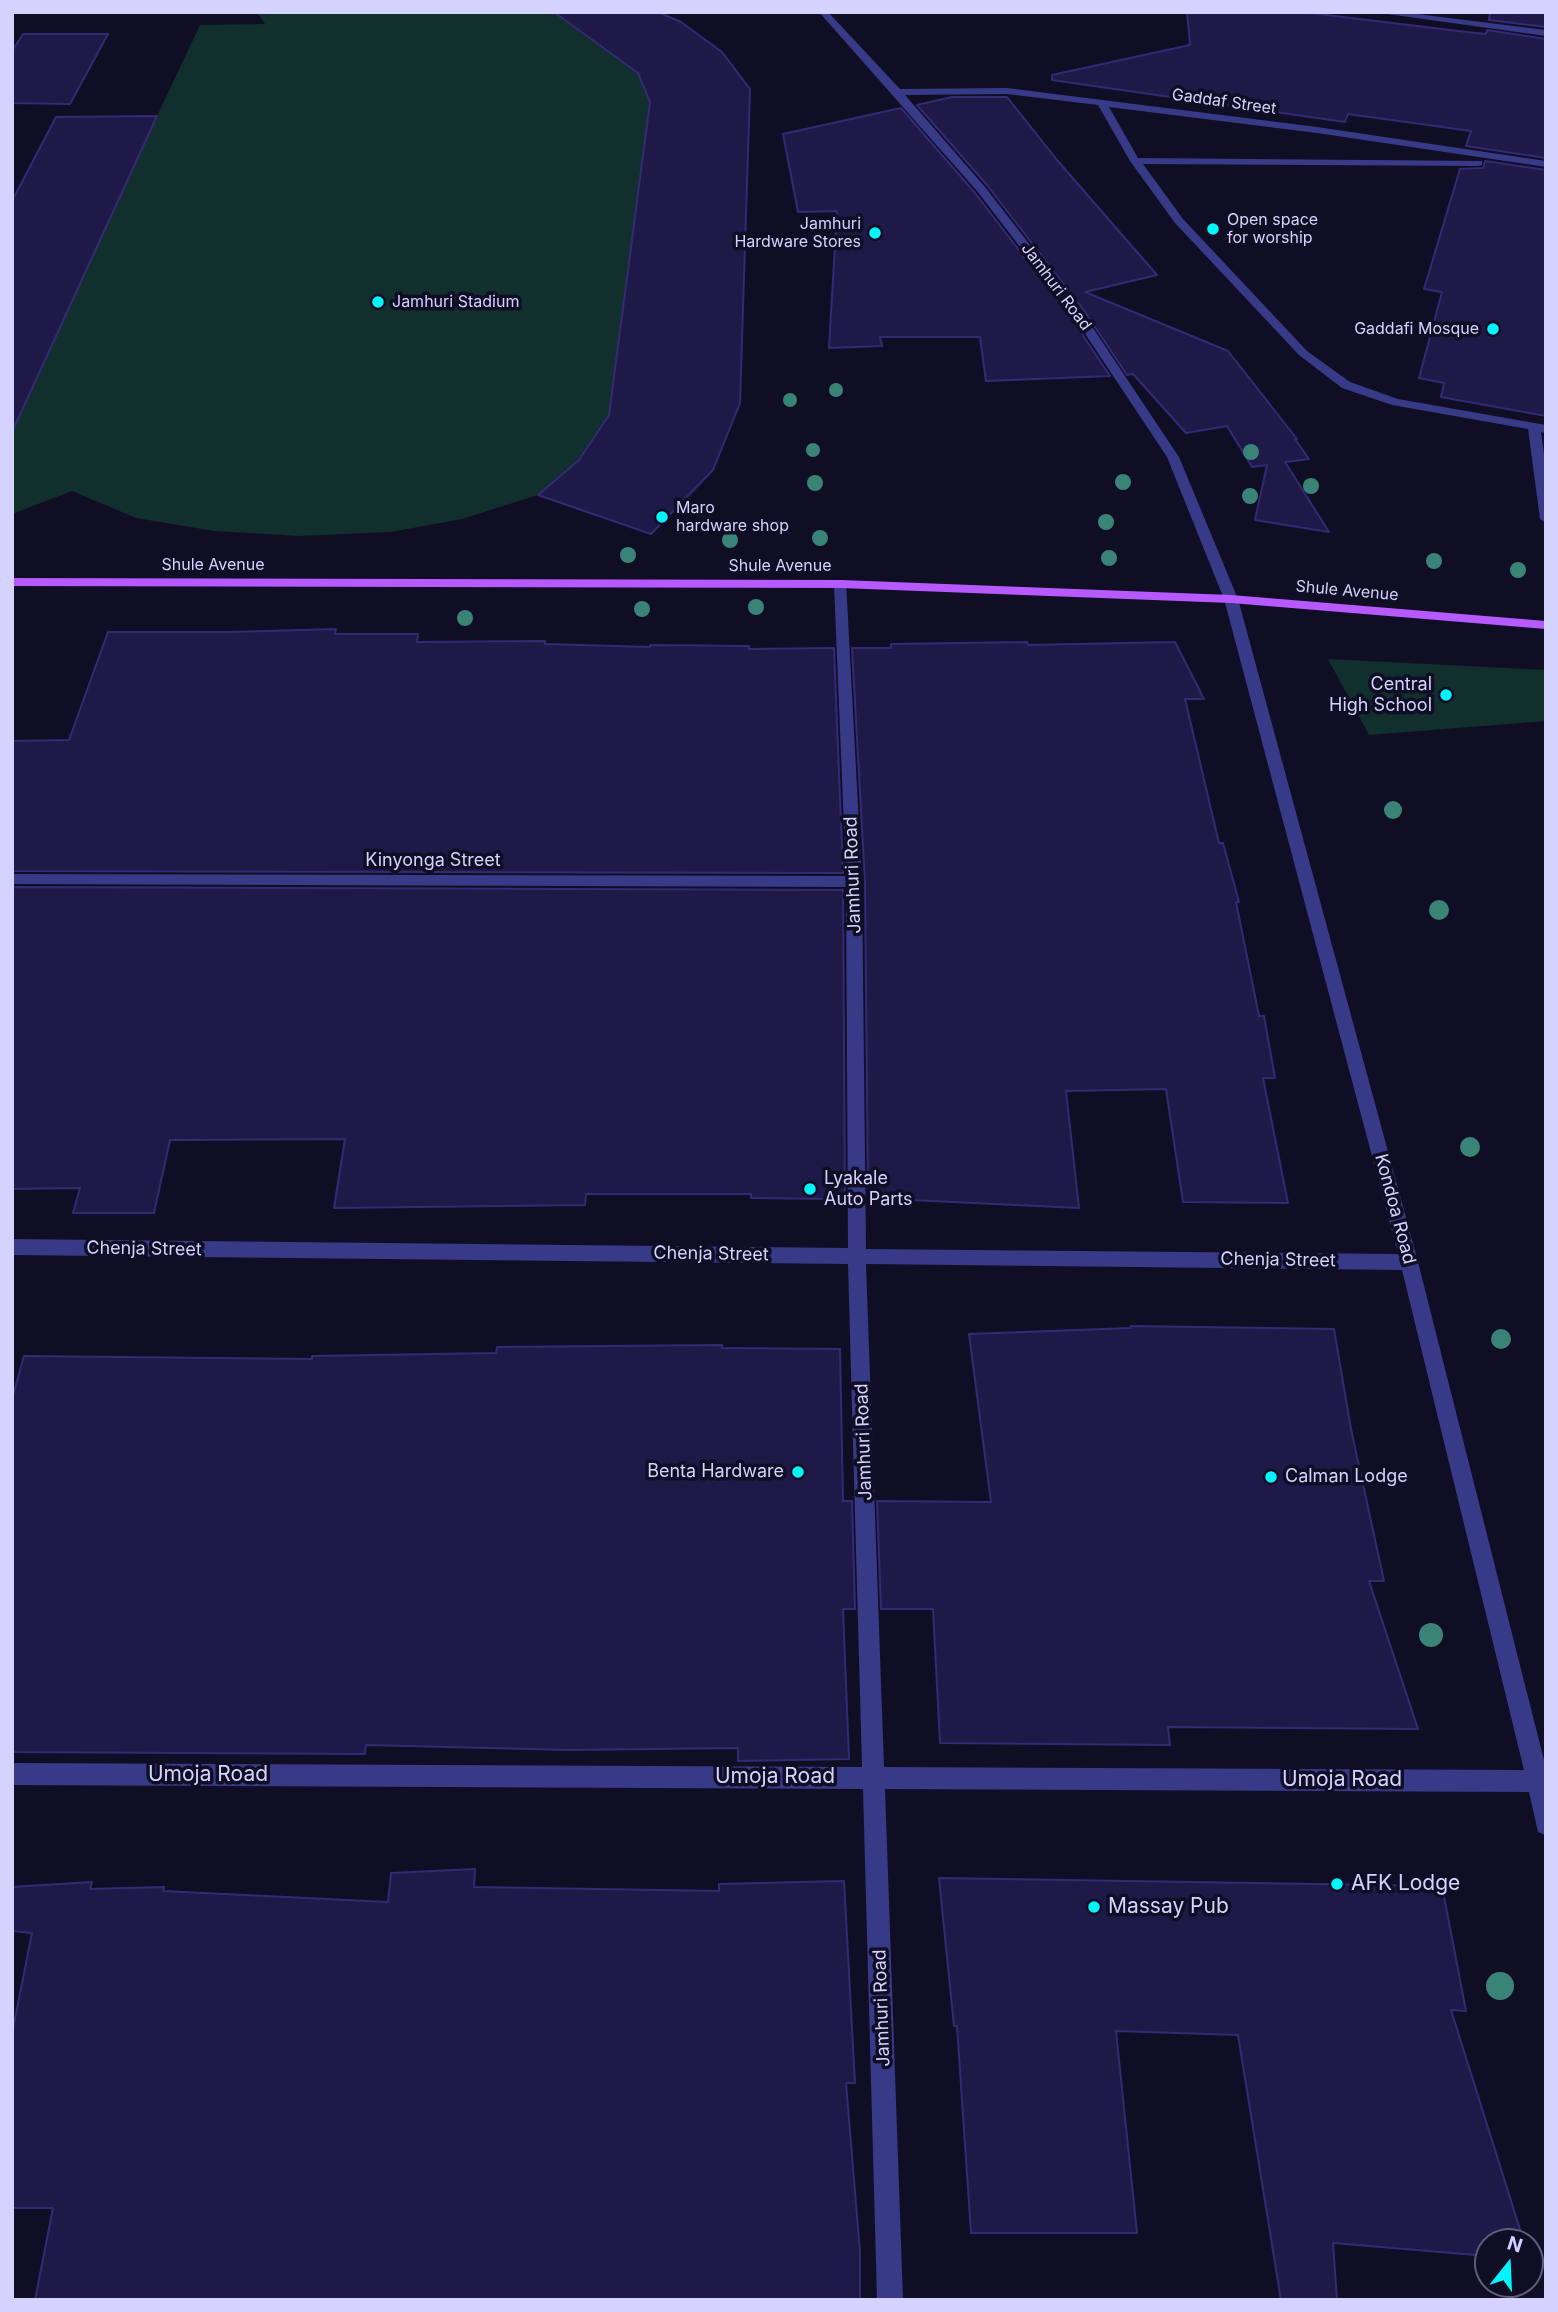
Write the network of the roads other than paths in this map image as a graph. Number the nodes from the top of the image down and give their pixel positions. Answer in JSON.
{"nodes":[{"id":1,"x":823,"y":12,"type":"edge"},
{"id":2,"x":1377,"y":12,"type":"edge"},
{"id":3,"x":1546,"y":33,"type":"edge"},
{"id":4,"x":897,"y":92,"type":"junction"},
{"id":5,"x":1101,"y":102,"type":"junction"},
{"id":6,"x":1135,"y":161,"type":"junction"},
{"id":7,"x":1541,"y":163,"type":"edge"},
{"id":8,"x":1540,"y":428,"type":"edge"},
{"id":9,"x":1546,"y":519,"type":"edge"},
{"id":10,"x":12,"y":582,"type":"edge"},
{"id":11,"x":841,"y":584,"type":"junction"},
{"id":12,"x":1231,"y":598,"type":"junction"},
{"id":13,"x":1546,"y":625,"type":"edge"},
{"id":14,"x":12,"y":878,"type":"edge"},
{"id":15,"x":854,"y":882,"type":"junction"},
{"id":16,"x":12,"y":1247,"type":"edge"},
{"id":17,"x":857,"y":1256,"type":"junction"},
{"id":18,"x":1409,"y":1262,"type":"junction"},
{"id":19,"x":12,"y":1774,"type":"edge"},
{"id":20,"x":876,"y":1778,"type":"junction"},
{"id":21,"x":1538,"y":1781,"type":"junction"},
{"id":22,"x":1546,"y":1824,"type":"edge"},
{"id":23,"x":890,"y":2300,"type":"edge"}],
"edges":[{"from":1,"to":4,"type":"street","name":"Jamhuri Road"},
{"from":2,"to":3,"type":"street"},
{"from":4,"to":5,"type":"street","name":"Gaddaf Street"},
{"from":4,"to":12,"type":"street","name":"Jamhuri Road"},
{"from":5,"to":6,"type":"street"},
{"from":5,"to":7,"type":"street","name":"Gaddaf Street"},
{"from":6,"to":7,"type":"street"},
{"from":6,"to":8,"type":"street"},
{"from":8,"to":9,"type":"street"},
{"from":10,"to":11,"type":"main road","name":"Shule Avenue"},
{"from":11,"to":12,"type":"main road","name":"Shule Avenue"},
{"from":11,"to":15,"type":"street","name":"Jamhuri Road"},
{"from":12,"to":13,"type":"main road","name":"Shule Avenue"},
{"from":12,"to":18,"type":"street","name":"Kondoa Road"},
{"from":14,"to":15,"type":"street","name":"Kinyonga Street"},
{"from":15,"to":17,"type":"street","name":"Jamhuri Road"},
{"from":16,"to":17,"type":"street","name":"Chenja Street"},
{"from":17,"to":18,"type":"street","name":"Chenja Street"},
{"from":17,"to":20,"type":"street","name":"Jamhuri Road"},
{"from":18,"to":21,"type":"street","name":"Kondoa Road"},
{"from":19,"to":20,"type":"street","name":"Umoja Road"},
{"from":20,"to":21,"type":"street","name":"Umoja Road"},
{"from":20,"to":23,"type":"street","name":"Jamhuri Road"},
{"from":21,"to":22,"type":"street","name":"Kondoa Road"}]}
